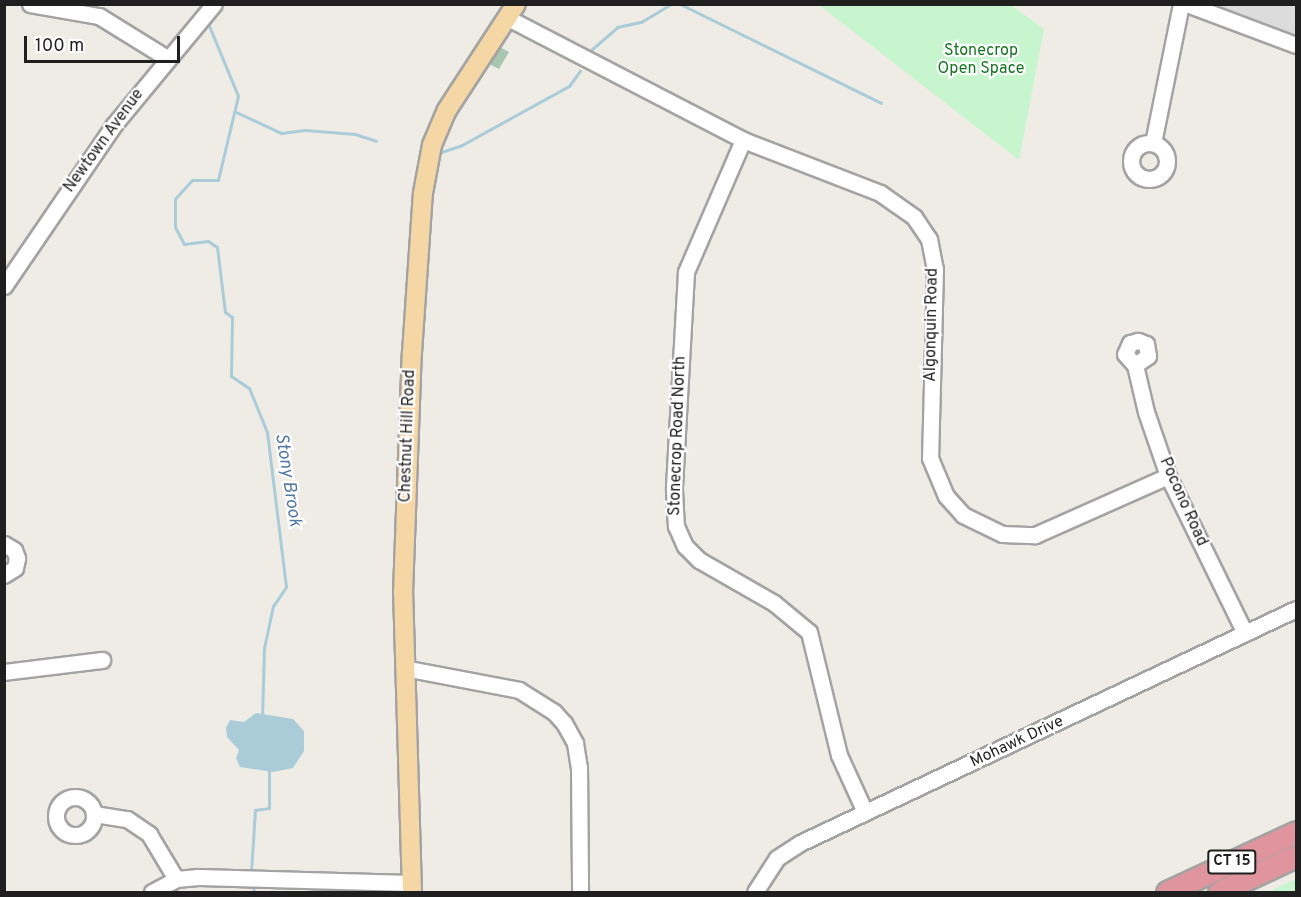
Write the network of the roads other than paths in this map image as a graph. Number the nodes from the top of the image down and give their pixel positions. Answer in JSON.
{"nodes":[{"id":1,"x":30,"y":4,"type":"edge"},
{"id":2,"x":214,"y":4,"type":"edge"},
{"id":3,"x":1181,"y":4,"type":"edge"},
{"id":4,"x":1187,"y":4,"type":"edge"},
{"id":5,"x":101,"y":10,"type":"edge"},
{"id":6,"x":512,"y":11,"type":"edge"},
{"id":7,"x":1296,"y":45,"type":"edge"},
{"id":8,"x":167,"y":58,"type":"junction"},
{"id":9,"x":743,"y":140,"type":"junction"},
{"id":10,"x":1153,"y":143,"type":"dead end"},
{"id":11,"x":4,"y":286,"type":"edge"},
{"id":12,"x":1135,"y":365,"type":"dead end"},
{"id":13,"x":1168,"y":476,"type":"junction"},
{"id":14,"x":4,"y":544,"type":"edge"},
{"id":15,"x":4,"y":575,"type":"edge"},
{"id":16,"x":1296,"y":609,"type":"edge"},
{"id":17,"x":1245,"y":633,"type":"junction"},
{"id":18,"x":102,"y":660,"type":"dead end"},
{"id":19,"x":404,"y":668,"type":"junction"},
{"id":20,"x":4,"y":672,"type":"edge"},
{"id":21,"x":865,"y":812,"type":"junction"},
{"id":22,"x":94,"y":814,"type":"dead end"},
{"id":23,"x":1296,"y":832,"type":"edge"},
{"id":24,"x":1296,"y":856,"type":"edge"},
{"id":25,"x":176,"y":879,"type":"junction"},
{"id":26,"x":412,"y":888,"type":"edge"},
{"id":27,"x":152,"y":892,"type":"edge"},
{"id":28,"x":580,"y":892,"type":"edge"},
{"id":29,"x":755,"y":892,"type":"edge"},
{"id":30,"x":1167,"y":892,"type":"edge"},
{"id":31,"x":1220,"y":892,"type":"edge"}],
"edges":[{"from":1,"to":5,"type":"street"},
{"from":2,"to":8,"type":"street","name":"Newtown Avenue"},
{"from":3,"to":10,"type":"street"},
{"from":4,"to":7,"type":"street"},
{"from":5,"to":8,"type":"street"},
{"from":6,"to":9,"type":"street","name":"Algonquin Road"},
{"from":6,"to":19,"type":"main road","name":"Chestnut Hill Road"},
{"from":8,"to":11,"type":"street","name":"Newtown Avenue"},
{"from":9,"to":13,"type":"street","name":"Algonquin Road"},
{"from":9,"to":21,"type":"street","name":"Stonecrop Road North"},
{"from":12,"to":13,"type":"street","name":"Pocono Road"},
{"from":13,"to":17,"type":"street","name":"Pocono Road"},
{"from":14,"to":15,"type":"street"},
{"from":16,"to":17,"type":"street","name":"Mohawk Drive"},
{"from":17,"to":21,"type":"street","name":"Mohawk Drive"},
{"from":18,"to":20,"type":"street"},
{"from":19,"to":26,"type":"main road","name":"Chestnut Hill Road"},
{"from":19,"to":28,"type":"street"},
{"from":21,"to":29,"type":"street","name":"Mohawk Drive"},
{"from":22,"to":25,"type":"street"},
{"from":23,"to":30,"type":"highway","number":"CT 15"},
{"from":24,"to":31,"type":"highway","number":"CT 15"},
{"from":25,"to":26,"type":"street"},
{"from":25,"to":27,"type":"street"}]}
